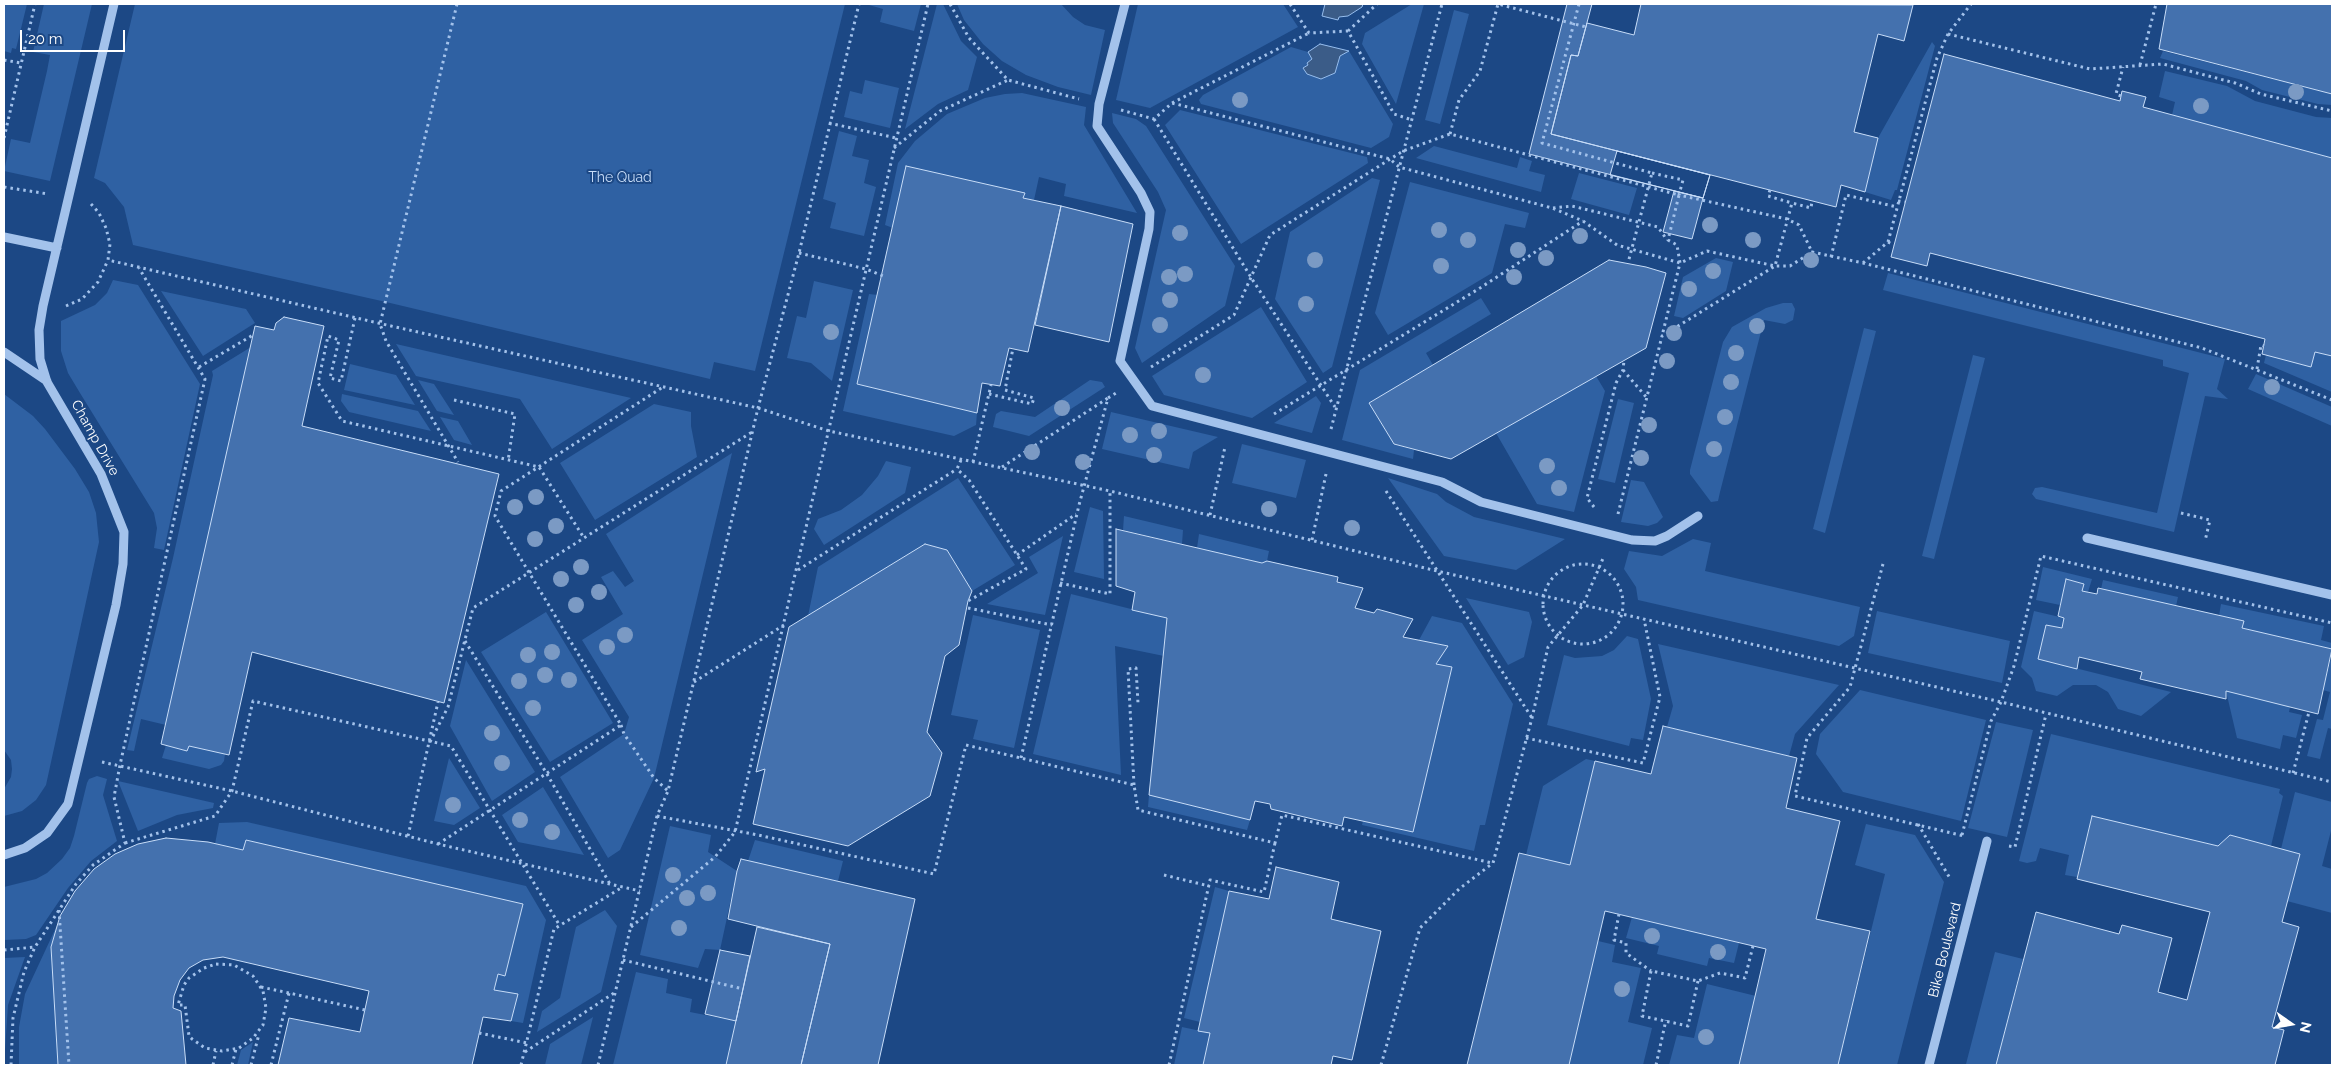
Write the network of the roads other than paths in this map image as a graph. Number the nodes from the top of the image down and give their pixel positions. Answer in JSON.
{"nodes":[{"id":1,"x":114,"y":4,"type":"edge"},
{"id":2,"x":1125,"y":4,"type":"edge"},
{"id":3,"x":4,"y":238,"type":"edge"},
{"id":4,"x":56,"y":248,"type":"junction"},
{"id":5,"x":4,"y":352,"type":"edge"},
{"id":6,"x":47,"y":382,"type":"junction"},
{"id":7,"x":1698,"y":516,"type":"dead end"},
{"id":8,"x":2087,"y":538,"type":"dead end"},
{"id":9,"x":2332,"y":595,"type":"edge"},
{"id":10,"x":1987,"y":841,"type":"road end"},
{"id":11,"x":4,"y":855,"type":"edge"},
{"id":12,"x":1930,"y":1065,"type":"edge"}],
"edges":[{"from":1,"to":4,"type":"street","name":"Champ Drive"},
{"from":2,"to":7,"type":"street"},
{"from":3,"to":4,"type":"street"},
{"from":4,"to":6,"type":"street","name":"Champ Drive"},
{"from":5,"to":6,"type":"street"},
{"from":6,"to":11,"type":"street","name":"Champ Drive"},
{"from":8,"to":9,"type":"street"},
{"from":10,"to":12,"type":"street","name":"Bike Boulevard"}]}
